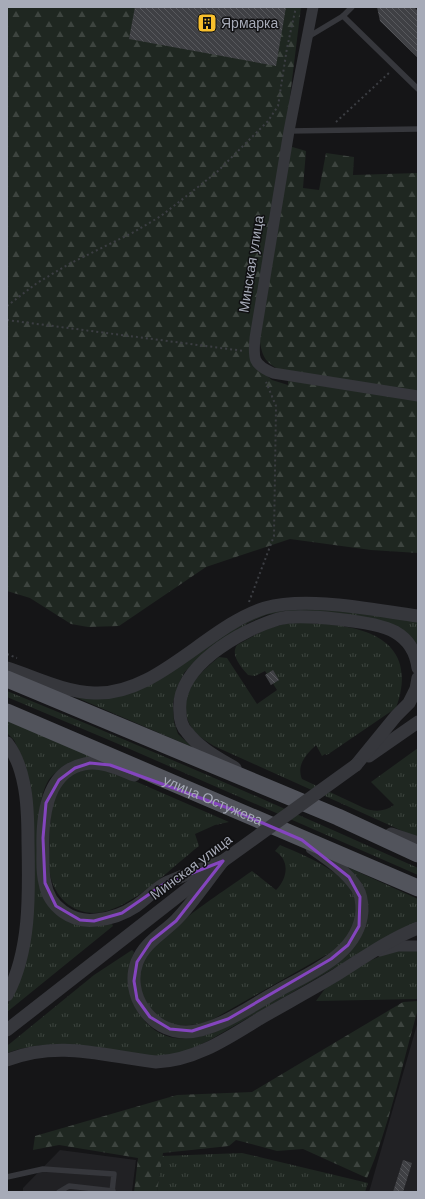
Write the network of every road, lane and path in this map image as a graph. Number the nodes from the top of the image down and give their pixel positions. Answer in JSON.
{"nodes":[{"id":1,"x":296,"y":7,"type":"edge"},
{"id":2,"x":313,"y":7,"type":"edge"},
{"id":3,"x":352,"y":7,"type":"edge"},
{"id":4,"x":343,"y":16,"type":"junction"},
{"id":5,"x":308,"y":37,"type":"junction"},
{"id":6,"x":395,"y":67,"type":"junction"},
{"id":7,"x":418,"y":89,"type":"edge"},
{"id":8,"x":418,"y":129,"type":"edge"},
{"id":9,"x":327,"y":130,"type":"junction"},
{"id":10,"x":289,"y":131,"type":"junction"},
{"id":11,"x":7,"y":306,"type":"edge"},
{"id":12,"x":7,"y":320,"type":"edge"},
{"id":13,"x":254,"y":352,"type":"junction"},
{"id":14,"x":258,"y":364,"type":"junction"},
{"id":15,"x":418,"y":396,"type":"edge"},
{"id":16,"x":249,"y":602,"type":"dead end"},
{"id":17,"x":418,"y":616,"type":"edge"},
{"id":18,"x":7,"y":668,"type":"edge"},
{"id":19,"x":418,"y":668,"type":"edge"},
{"id":20,"x":418,"y":678,"type":"edge"},
{"id":21,"x":7,"y":679,"type":"edge"},
{"id":22,"x":7,"y":712,"type":"edge"},
{"id":23,"x":418,"y":722,"type":"edge"},
{"id":24,"x":418,"y":731,"type":"edge"},
{"id":25,"x":7,"y":742,"type":"edge"},
{"id":26,"x":356,"y":765,"type":"junction"},
{"id":27,"x":269,"y":788,"type":"junction"},
{"id":28,"x":228,"y":808,"type":"junction"},
{"id":29,"x":338,"y":817,"type":"junction"},
{"id":30,"x":302,"y":840,"type":"junction"},
{"id":31,"x":418,"y":843,"type":"edge"},
{"id":32,"x":418,"y":854,"type":"edge"},
{"id":33,"x":223,"y":862,"type":"junction"},
{"id":34,"x":418,"y":888,"type":"edge"},
{"id":35,"x":418,"y":928,"type":"edge"},
{"id":36,"x":418,"y":946,"type":"edge"},
{"id":37,"x":354,"y":962,"type":"junction"},
{"id":38,"x":7,"y":995,"type":"edge"},
{"id":39,"x":7,"y":1030,"type":"edge"},
{"id":40,"x":7,"y":1060,"type":"edge"},
{"id":41,"x":7,"y":1177,"type":"edge"},
{"id":42,"x":59,"y":1192,"type":"edge"},
{"id":43,"x":112,"y":1192,"type":"edge"}],
"edges":[{"from":1,"to":11,"type":"path"},
{"from":2,"to":5,"type":"street","name":"Минская улица"},
{"from":3,"to":4,"type":"lane"},
{"from":4,"to":5,"type":"lane"},
{"from":4,"to":6,"type":"lane"},
{"from":5,"to":10,"type":"street","name":"Минская улица"},
{"from":6,"to":7,"type":"lane"},
{"from":6,"to":9,"type":"path"},
{"from":8,"to":9,"type":"lane"},
{"from":9,"to":10,"type":"lane"},
{"from":10,"to":13,"type":"street","name":"Минская улица"},
{"from":12,"to":13,"type":"path"},
{"from":13,"to":14,"type":"street","name":"Минская улица"},
{"from":14,"to":15,"type":"street"},
{"from":14,"to":16,"type":"path"},
{"from":17,"to":18,"type":"street"},
{"from":19,"to":27,"type":"street"},
{"from":20,"to":26,"type":"street"},
{"from":21,"to":27,"type":"main road"},
{"from":22,"to":28,"type":"main road","name":"улица Остужева"},
{"from":23,"to":26,"type":"street","name":"Минская улица"},
{"from":24,"to":26,"type":"street"},
{"from":25,"to":38,"type":"street"},
{"from":26,"to":33,"type":"street","name":"Минская улица","bridge":true},
{"from":27,"to":29,"type":"main road"},
{"from":28,"to":30,"type":"main road","name":"улица Остужева"},
{"from":28,"to":33,"type":"street"},
{"from":29,"to":31,"type":"street"},
{"from":29,"to":32,"type":"main road"},
{"from":30,"to":33,"type":"street"},
{"from":30,"to":34,"type":"main road","name":"улица Остужева"},
{"from":33,"to":39,"type":"street","name":"Минская улица"},
{"from":35,"to":37,"type":"street"},
{"from":36,"to":37,"type":"street"},
{"from":37,"to":40,"type":"street"},
{"from":41,"to":43,"type":"lane"},
{"from":42,"to":43,"type":"lane"}]}
